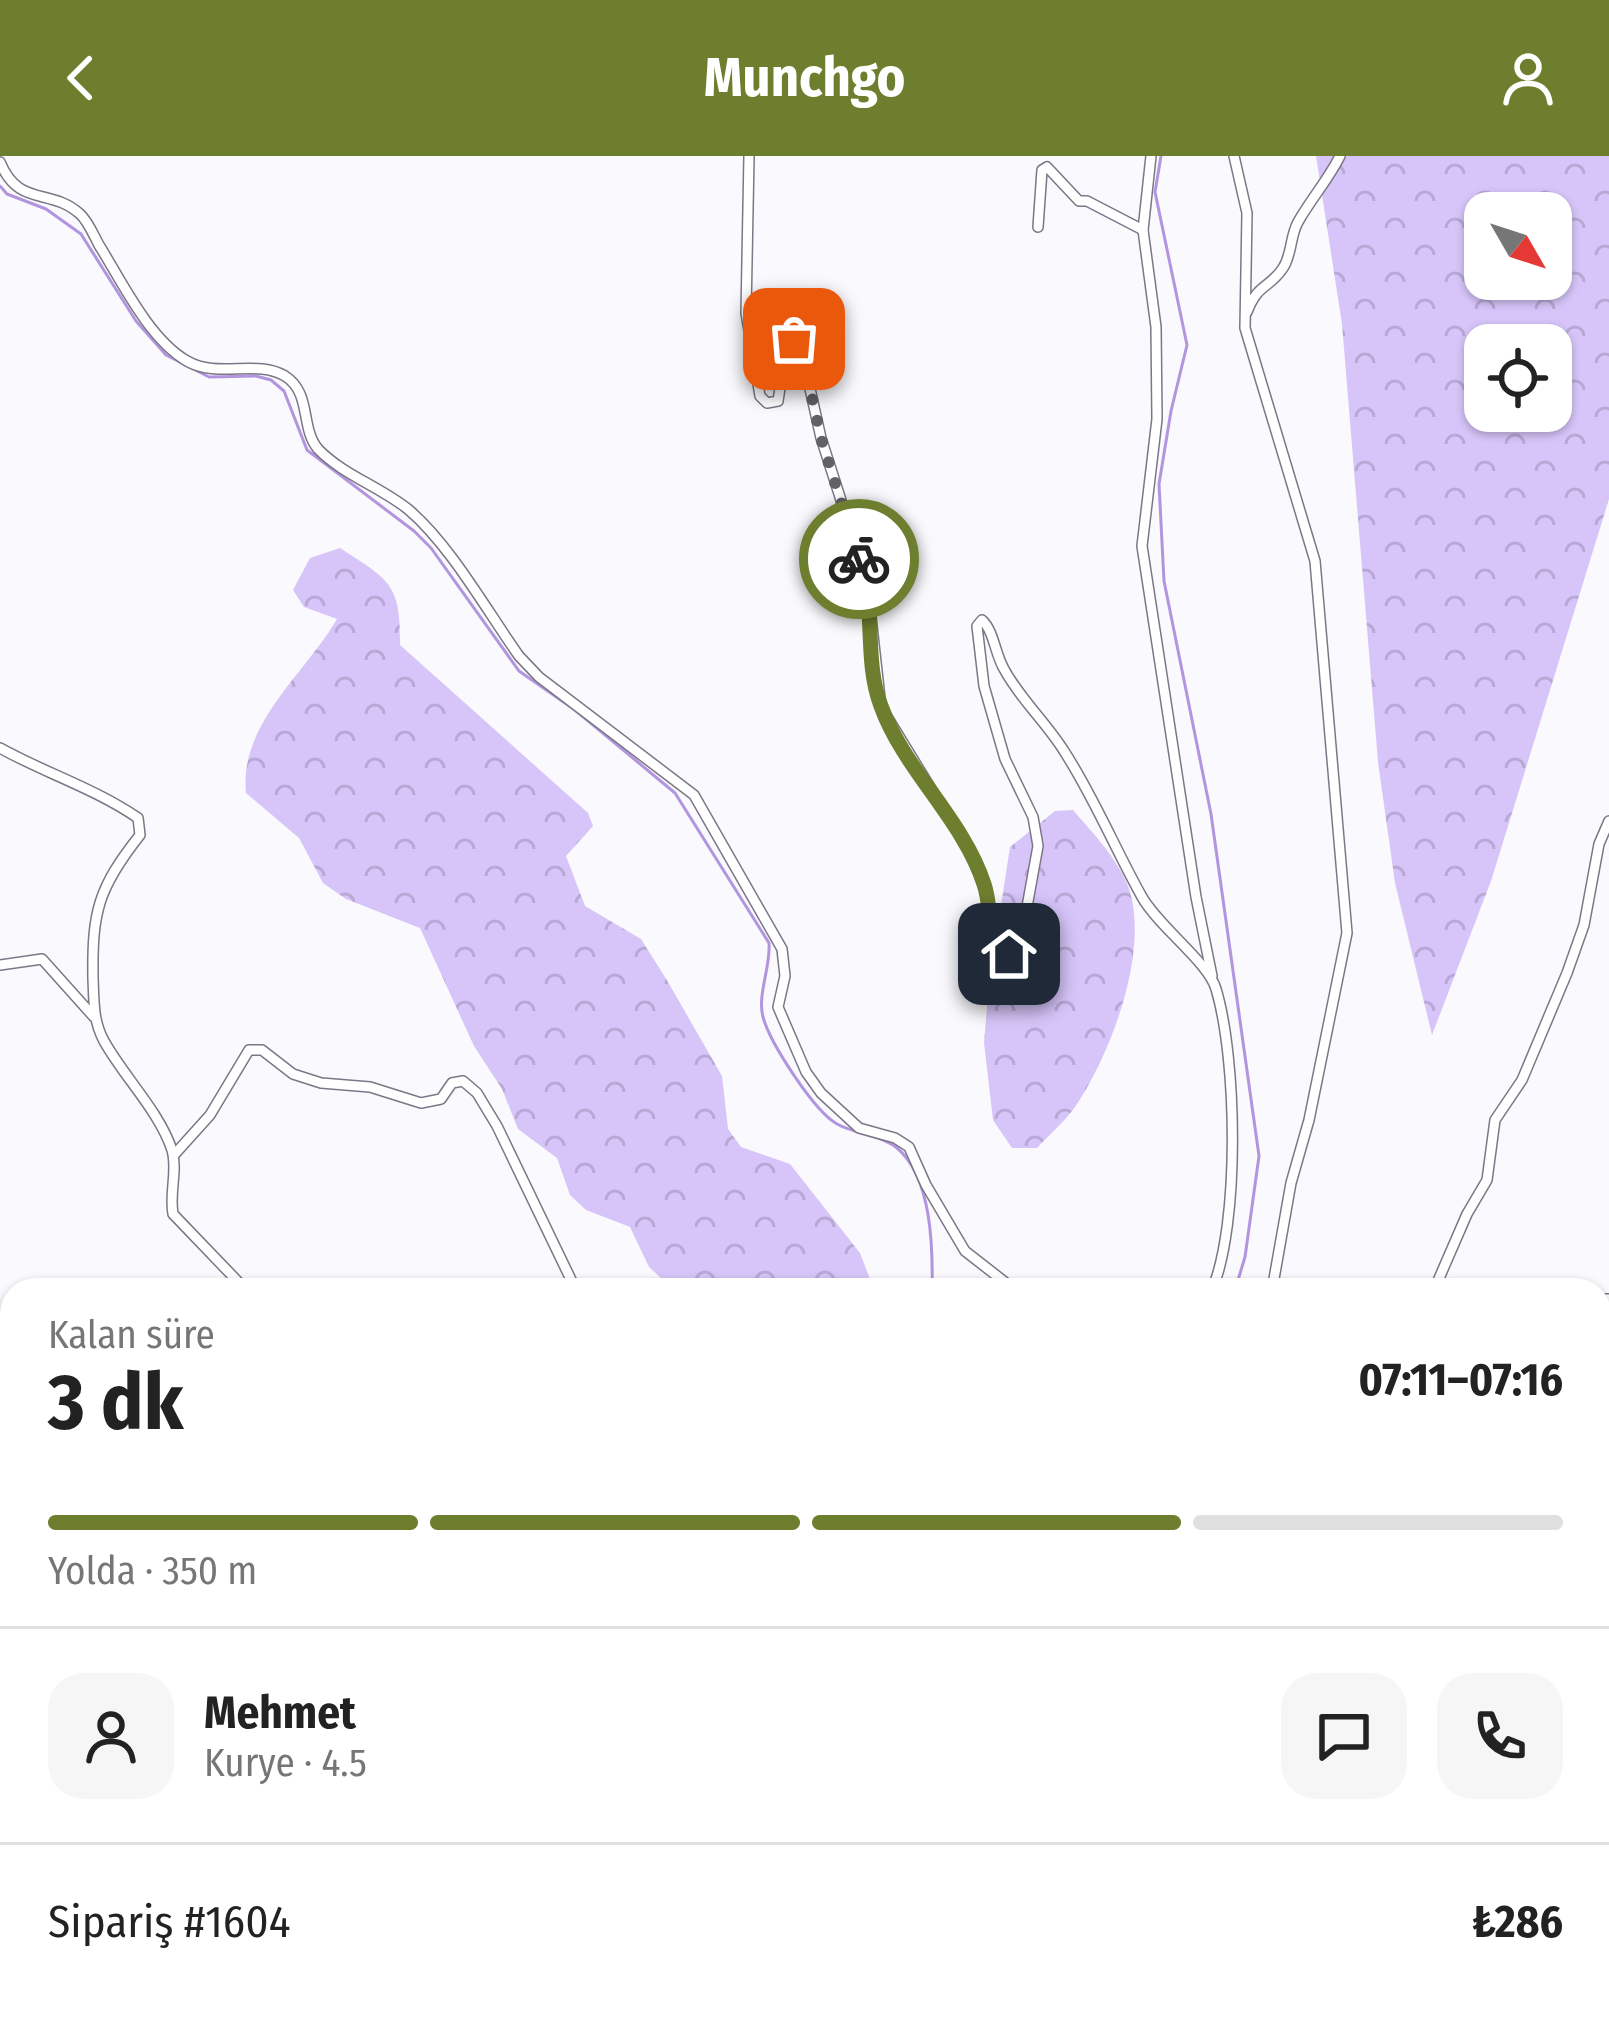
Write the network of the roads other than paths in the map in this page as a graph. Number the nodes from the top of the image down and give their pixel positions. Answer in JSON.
{"nodes":[{"id":1,"x":749,"y":156,"type":"edge"},
{"id":2,"x":1151,"y":156,"type":"edge"},
{"id":3,"x":1234,"y":156,"type":"edge"},
{"id":4,"x":1340,"y":156,"type":"edge"},
{"id":5,"x":0,"y":162,"type":"edge"},
{"id":6,"x":1038,"y":227,"type":"dead end"},
{"id":7,"x":1143,"y":230,"type":"junction"},
{"id":8,"x":1244,"y":321,"type":"junction"},
{"id":9,"x":0,"y":748,"type":"edge"},
{"id":10,"x":1609,"y":821,"type":"edge"},
{"id":11,"x":0,"y":965,"type":"edge"},
{"id":12,"x":1213,"y":979,"type":"junction"},
{"id":13,"x":94,"y":1017,"type":"junction"},
{"id":14,"x":174,"y":1155,"type":"junction"},
{"id":15,"x":234,"y":1278,"type":"edge"},
{"id":16,"x":570,"y":1278,"type":"edge"},
{"id":17,"x":1000,"y":1278,"type":"edge"},
{"id":18,"x":1217,"y":1278,"type":"edge"},
{"id":19,"x":1274,"y":1278,"type":"edge"},
{"id":20,"x":1439,"y":1278,"type":"edge"}],
"edges":[{"from":1,"to":12,"type":"street"},
{"from":2,"to":7,"type":"street"},
{"from":3,"to":8,"type":"street"},
{"from":4,"to":8,"type":"street"},
{"from":5,"to":17,"type":"street"},
{"from":6,"to":7,"type":"street"},
{"from":7,"to":12,"type":"street"},
{"from":8,"to":19,"type":"street"},
{"from":9,"to":13,"type":"street"},
{"from":10,"to":20,"type":"street"},
{"from":11,"to":13,"type":"street"},
{"from":12,"to":18,"type":"street"},
{"from":13,"to":14,"type":"street"},
{"from":14,"to":15,"type":"street"},
{"from":14,"to":16,"type":"street"}]}
